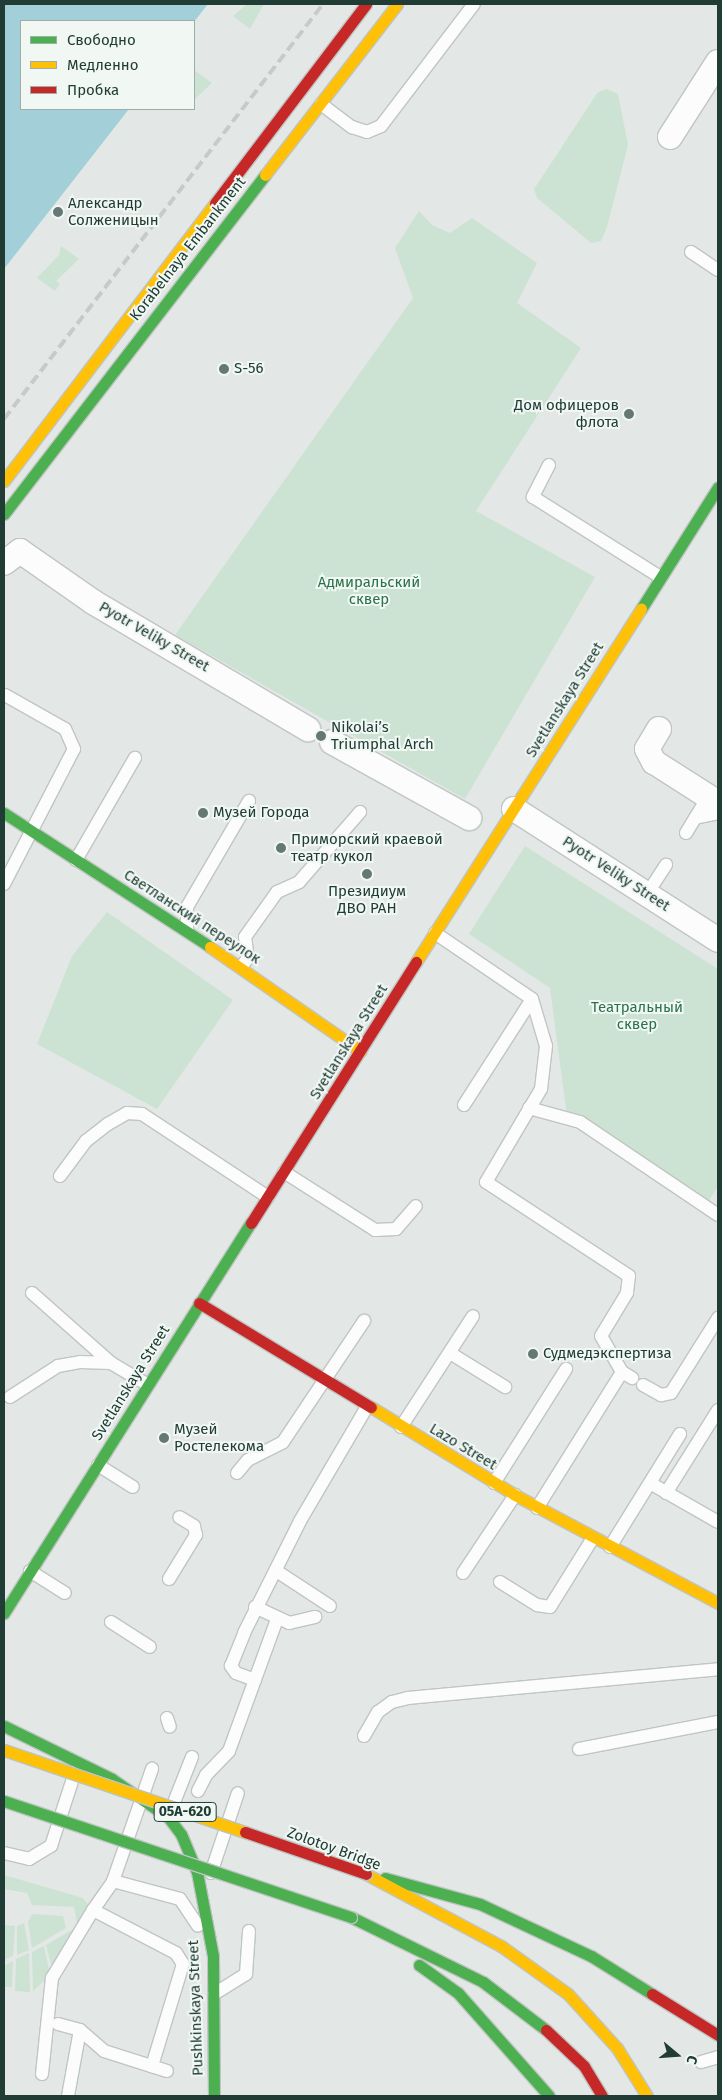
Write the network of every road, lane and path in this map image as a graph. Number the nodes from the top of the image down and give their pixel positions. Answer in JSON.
{"nodes":[{"id":1,"x":366,"y":4,"type":"edge"},
{"id":2,"x":397,"y":4,"type":"edge"},
{"id":3,"x":474,"y":4,"type":"edge"},
{"id":4,"x":716,"y":69,"type":"edge"},
{"id":5,"x":321,"y":104,"type":"junction"},
{"id":6,"x":670,"y":137,"type":"dead end"},
{"id":7,"x":692,"y":252,"type":"dead end"},
{"id":8,"x":718,"y":270,"type":"edge"},
{"id":9,"x":549,"y":465,"type":"dead end"},
{"id":10,"x":4,"y":481,"type":"edge"},
{"id":11,"x":718,"y":486,"type":"edge"},
{"id":12,"x":4,"y":514,"type":"edge"},
{"id":13,"x":4,"y":563,"type":"edge"},
{"id":14,"x":660,"y":577,"type":"junction"},
{"id":15,"x":5,"y":695,"type":"edge"},
{"id":16,"x":308,"y":729,"type":"dead end"},
{"id":17,"x":659,"y":729,"type":"dead end"},
{"id":18,"x":332,"y":742,"type":"dead end"},
{"id":19,"x":135,"y":758,"type":"dead end"},
{"id":20,"x":249,"y":801,"type":"dead end"},
{"id":21,"x":715,"y":804,"type":"edge"},
{"id":22,"x":514,"y":809,"type":"junction"},
{"id":23,"x":360,"y":812,"type":"dead end"},
{"id":24,"x":4,"y":813,"type":"edge"},
{"id":25,"x":469,"y":818,"type":"dead end"},
{"id":26,"x":31,"y":831,"type":"junction"},
{"id":27,"x":686,"y":833,"type":"dead end"},
{"id":28,"x":76,"y":860,"type":"junction"},
{"id":29,"x":666,"y":865,"type":"dead end"},
{"id":30,"x":4,"y":884,"type":"edge"},
{"id":31,"x":647,"y":894,"type":"junction"},
{"id":32,"x":188,"y":932,"type":"junction"},
{"id":33,"x":435,"y":933,"type":"junction"},
{"id":34,"x":718,"y":940,"type":"edge"},
{"id":35,"x":241,"y":966,"type":"junction"},
{"id":36,"x":532,"y":999,"type":"junction"},
{"id":37,"x":360,"y":1051,"type":"junction"},
{"id":38,"x":464,"y":1104,"type":"dead end"},
{"id":39,"x":529,"y":1108,"type":"junction"},
{"id":40,"x":284,"y":1172,"type":"junction"},
{"id":41,"x":60,"y":1176,"type":"dead end"},
{"id":42,"x":268,"y":1197,"type":"junction"},
{"id":43,"x":416,"y":1206,"type":"dead end"},
{"id":44,"x":718,"y":1215,"type":"edge"},
{"id":45,"x":32,"y":1293,"type":"dead end"},
{"id":46,"x":199,"y":1303,"type":"junction"},
{"id":47,"x":473,"y":1316,"type":"dead end"},
{"id":48,"x":718,"y":1318,"type":"edge"},
{"id":49,"x":364,"y":1321,"type":"dead end"},
{"id":50,"x":450,"y":1353,"type":"junction"},
{"id":51,"x":111,"y":1363,"type":"junction"},
{"id":52,"x":566,"y":1369,"type":"dead end"},
{"id":53,"x":323,"y":1380,"type":"junction"},
{"id":54,"x":148,"y":1385,"type":"junction"},
{"id":55,"x":643,"y":1385,"type":"dead end"},
{"id":56,"x":505,"y":1387,"type":"dead end"},
{"id":57,"x":10,"y":1397,"type":"dead end"},
{"id":58,"x":367,"y":1407,"type":"junction"},
{"id":59,"x":718,"y":1410,"type":"edge"},
{"id":60,"x":401,"y":1427,"type":"junction"},
{"id":61,"x":680,"y":1434,"type":"dead end"},
{"id":62,"x":98,"y":1465,"type":"junction"},
{"id":63,"x":237,"y":1473,"type":"dead end"},
{"id":64,"x":494,"y":1483,"type":"junction"},
{"id":65,"x":650,"y":1483,"type":"junction"},
{"id":66,"x":133,"y":1487,"type":"dead end"},
{"id":67,"x":666,"y":1493,"type":"junction"},
{"id":68,"x":515,"y":1495,"type":"junction"},
{"id":69,"x":537,"y":1508,"type":"junction"},
{"id":70,"x":179,"y":1517,"type":"dead end"},
{"id":71,"x":718,"y":1522,"type":"edge"},
{"id":72,"x":594,"y":1538,"type":"junction"},
{"id":73,"x":610,"y":1547,"type":"junction"},
{"id":74,"x":30,"y":1571,"type":"junction"},
{"id":75,"x":278,"y":1572,"type":"junction"},
{"id":76,"x":463,"y":1573,"type":"dead end"},
{"id":77,"x":169,"y":1579,"type":"dead end"},
{"id":78,"x":500,"y":1582,"type":"dead end"},
{"id":79,"x":65,"y":1593,"type":"dead end"},
{"id":80,"x":718,"y":1603,"type":"edge"},
{"id":81,"x":330,"y":1606,"type":"dead end"},
{"id":82,"x":255,"y":1607,"type":"junction"},
{"id":83,"x":4,"y":1612,"type":"edge"},
{"id":84,"x":315,"y":1617,"type":"dead end"},
{"id":85,"x":277,"y":1618,"type":"junction"},
{"id":86,"x":111,"y":1622,"type":"dead end"},
{"id":87,"x":150,"y":1647,"type":"dead end"},
{"id":88,"x":718,"y":1669,"type":"edge"},
{"id":89,"x":255,"y":1680,"type":"junction"},
{"id":90,"x":718,"y":1722,"type":"edge"},
{"id":91,"x":5,"y":1730,"type":"edge"},
{"id":92,"x":364,"y":1736,"type":"dead end"},
{"id":93,"x":579,"y":1749,"type":"dead end"},
{"id":94,"x":4,"y":1750,"type":"edge"},
{"id":95,"x":192,"y":1757,"type":"dead end"},
{"id":96,"x":80,"y":1762,"type":"junction"},
{"id":97,"x":152,"y":1769,"type":"dead end"},
{"id":98,"x":198,"y":1791,"type":"dead end"},
{"id":99,"x":238,"y":1793,"type":"dead end"},
{"id":100,"x":142,"y":1797,"type":"junction"},
{"id":101,"x":4,"y":1801,"type":"edge"},
{"id":102,"x":168,"y":1817,"type":"junction"},
{"id":103,"x":4,"y":1853,"type":"edge"},
{"id":104,"x":366,"y":1874,"type":"junction"},
{"id":105,"x":113,"y":1881,"type":"junction"},
{"id":106,"x":203,"y":1896,"type":"junction"},
{"id":107,"x":93,"y":1910,"type":"junction"},
{"id":108,"x":351,"y":1917,"type":"junction"},
{"id":109,"x":249,"y":1931,"type":"dead end"},
{"id":110,"x":213,"y":1956,"type":"junction"},
{"id":111,"x":214,"y":1994,"type":"junction"},
{"id":112,"x":58,"y":2024,"type":"dead end"},
{"id":113,"x":80,"y":2030,"type":"junction"},
{"id":114,"x":718,"y":2036,"type":"edge"},
{"id":115,"x":718,"y":2057,"type":"edge"},
{"id":116,"x":701,"y":2062,"type":"dead end"},
{"id":117,"x":152,"y":2066,"type":"junction"},
{"id":118,"x":167,"y":2071,"type":"dead end"},
{"id":119,"x":42,"y":2074,"type":"dead end"},
{"id":120,"x":68,"y":2096,"type":"edge"},
{"id":121,"x":214,"y":2096,"type":"edge"},
{"id":122,"x":549,"y":2096,"type":"edge"},
{"id":123,"x":602,"y":2096,"type":"edge"},
{"id":124,"x":647,"y":2096,"type":"edge"}],
"edges":[{"from":1,"to":10,"type":"main road","name":"Korabelnaya Embankment"},
{"from":2,"to":5,"type":"main road","name":"Korabelnaya Embankment"},
{"from":3,"to":5,"type":"lane"},
{"from":4,"to":6,"type":"street"},
{"from":5,"to":12,"type":"main road","name":"Korabelnaya Embankment"},
{"from":7,"to":8,"type":"lane"},
{"from":9,"to":14,"type":"lane"},
{"from":11,"to":14,"type":"main road","name":"Svetlanskaya Street"},
{"from":13,"to":16,"type":"street","name":"Pyotr Veliky Street"},
{"from":14,"to":22,"type":"main road","name":"Svetlanskaya Street"},
{"from":15,"to":26,"type":"lane"},
{"from":17,"to":21,"type":"street"},
{"from":18,"to":25,"type":"street"},
{"from":19,"to":28,"type":"lane"},
{"from":20,"to":32,"type":"lane"},
{"from":21,"to":27,"type":"lane"},
{"from":22,"to":31,"type":"street","name":"Pyotr Veliky Street"},
{"from":22,"to":33,"type":"main road","name":"Svetlanskaya Street"},
{"from":23,"to":35,"type":"lane"},
{"from":24,"to":26,"type":"main road","name":"Светланский переулок"},
{"from":26,"to":28,"type":"main road","name":"Светланский переулок"},
{"from":26,"to":30,"type":"lane"},
{"from":28,"to":32,"type":"main road","name":"Светланский переулок"},
{"from":29,"to":31,"type":"lane"},
{"from":31,"to":34,"type":"street","name":"Pyotr Veliky Street"},
{"from":32,"to":35,"type":"main road","name":"Светланский переулок"},
{"from":33,"to":36,"type":"lane"},
{"from":33,"to":37,"type":"main road","name":"Svetlanskaya Street"},
{"from":35,"to":37,"type":"main road","name":"Светланский переулок"},
{"from":36,"to":38,"type":"lane"},
{"from":36,"to":39,"type":"lane"},
{"from":37,"to":40,"type":"main road","name":"Svetlanskaya Street"},
{"from":39,"to":44,"type":"lane"},
{"from":39,"to":69,"type":"lane"},
{"from":40,"to":42,"type":"main road","name":"Svetlanskaya Street"},
{"from":40,"to":43,"type":"lane"},
{"from":41,"to":42,"type":"lane"},
{"from":42,"to":46,"type":"main road","name":"Svetlanskaya Street"},
{"from":45,"to":51,"type":"lane"},
{"from":46,"to":53,"type":"main road","name":"Lazo Street"},
{"from":46,"to":54,"type":"main road","name":"Svetlanskaya Street"},
{"from":47,"to":50,"type":"lane"},
{"from":48,"to":55,"type":"lane"},
{"from":49,"to":53,"type":"lane"},
{"from":50,"to":56,"type":"lane"},
{"from":50,"to":60,"type":"lane"},
{"from":51,"to":54,"type":"lane"},
{"from":51,"to":57,"type":"lane"},
{"from":52,"to":64,"type":"lane"},
{"from":53,"to":58,"type":"main road","name":"Lazo Street"},
{"from":53,"to":63,"type":"lane"},
{"from":54,"to":62,"type":"main road","name":"Svetlanskaya Street"},
{"from":58,"to":60,"type":"main road","name":"Lazo Street"},
{"from":58,"to":75,"type":"lane"},
{"from":59,"to":67,"type":"lane"},
{"from":60,"to":64,"type":"main road","name":"Lazo Street"},
{"from":61,"to":65,"type":"lane"},
{"from":62,"to":66,"type":"lane"},
{"from":62,"to":74,"type":"main road","name":"Svetlanskaya Street"},
{"from":64,"to":68,"type":"main road","name":"Lazo Street"},
{"from":65,"to":67,"type":"lane"},
{"from":65,"to":73,"type":"lane"},
{"from":67,"to":71,"type":"lane"},
{"from":68,"to":69,"type":"main road","name":"Lazo Street"},
{"from":68,"to":76,"type":"lane"},
{"from":69,"to":72,"type":"main road","name":"Lazo Street"},
{"from":70,"to":77,"type":"lane"},
{"from":72,"to":73,"type":"main road","name":"Lazo Street"},
{"from":72,"to":78,"type":"lane"},
{"from":73,"to":80,"type":"main road","name":"Lazo Street"},
{"from":74,"to":79,"type":"lane"},
{"from":74,"to":83,"type":"main road","name":"Svetlanskaya Street"},
{"from":75,"to":81,"type":"lane"},
{"from":75,"to":82,"type":"lane"},
{"from":82,"to":85,"type":"lane"},
{"from":82,"to":89,"type":"lane"},
{"from":84,"to":85,"type":"lane"},
{"from":85,"to":89,"type":"lane"},
{"from":86,"to":87,"type":"lane"},
{"from":88,"to":92,"type":"lane"},
{"from":89,"to":98,"type":"lane"},
{"from":90,"to":93,"type":"lane"},
{"from":91,"to":96,"type":"main road","name":"Pushkinskaya Street"},
{"from":94,"to":104,"type":"main road","name":"Zolotoy Bridge","number":"05А-620","bridge":true},
{"from":95,"to":102,"type":"lane"},
{"from":96,"to":100,"type":"main road","name":"Pushkinskaya Street"},
{"from":96,"to":103,"type":"lane"},
{"from":97,"to":100,"type":"lane"},
{"from":99,"to":106,"type":"lane"},
{"from":100,"to":102,"type":"main road","name":"Pushkinskaya Street"},
{"from":100,"to":105,"type":"lane"},
{"from":101,"to":108,"type":"main road","bridge":true},
{"from":102,"to":106,"type":"main road","name":"Pushkinskaya Street"},
{"from":104,"to":114,"type":"main road"},
{"from":104,"to":124,"type":"main road","name":"Zolotoy Bridge"},
{"from":105,"to":107,"type":"lane"},
{"from":105,"to":110,"type":"lane"},
{"from":106,"to":110,"type":"main road","name":"Pushkinskaya Street"},
{"from":107,"to":117,"type":"lane"},
{"from":107,"to":119,"type":"lane"},
{"from":108,"to":122,"type":"main road"},
{"from":108,"to":123,"type":"main road"},
{"from":109,"to":111,"type":"lane"},
{"from":110,"to":111,"type":"main road","name":"Pushkinskaya Street"},
{"from":111,"to":121,"type":"main road","name":"Pushkinskaya Street"},
{"from":112,"to":113,"type":"lane"},
{"from":113,"to":117,"type":"lane"},
{"from":113,"to":120,"type":"lane"},
{"from":115,"to":116,"type":"lane"},
{"from":117,"to":118,"type":"lane"}]}
